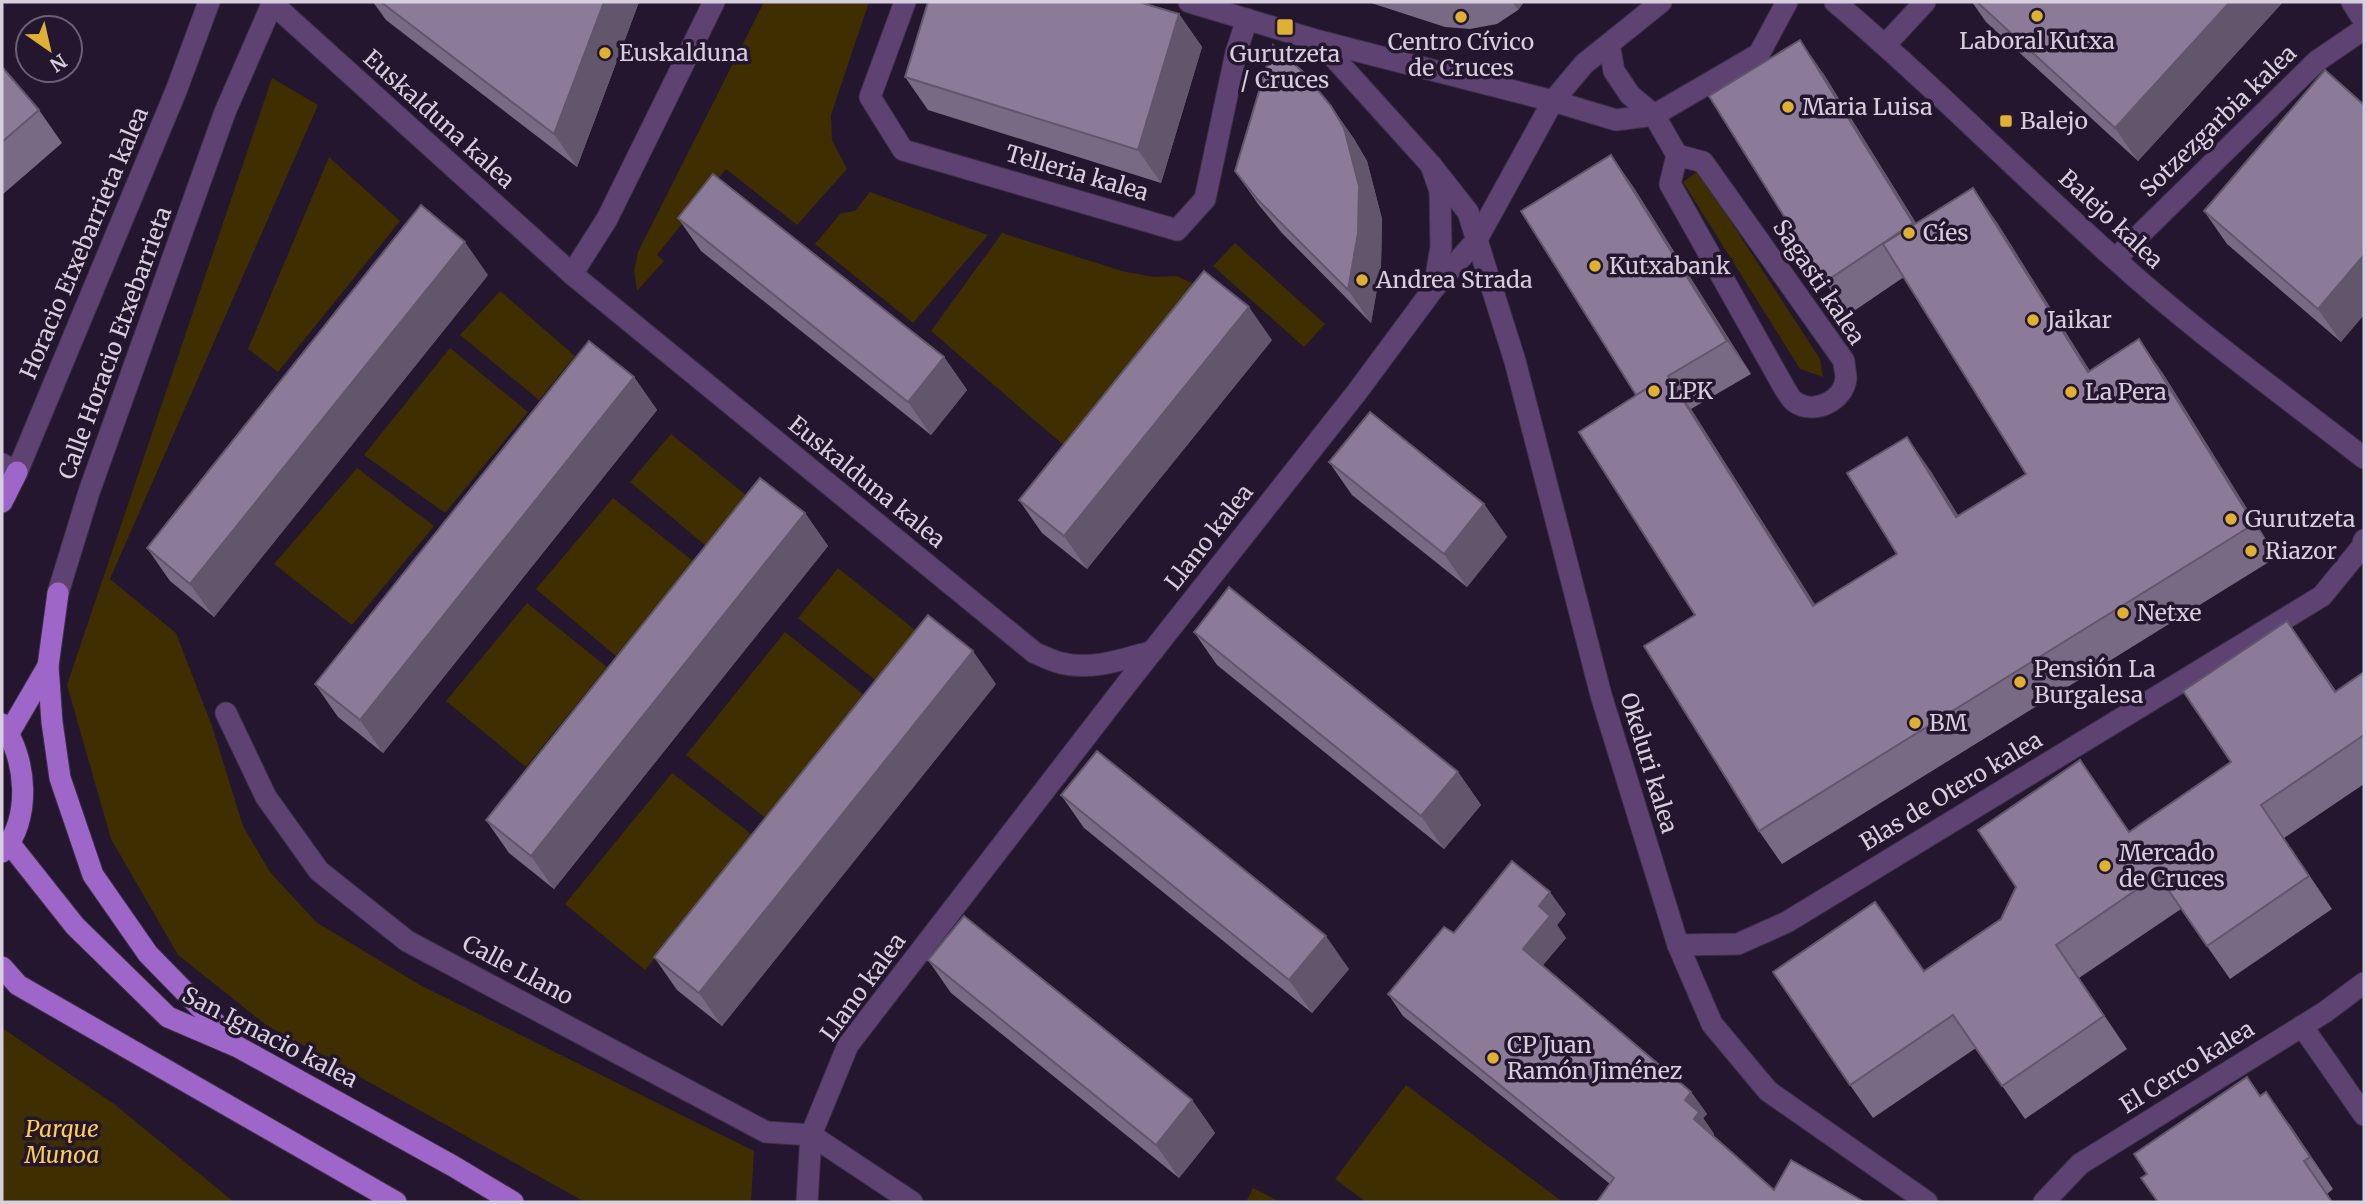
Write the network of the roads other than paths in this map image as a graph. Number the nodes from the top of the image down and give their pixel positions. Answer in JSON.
{"nodes":[{"id":1,"x":209,"y":2,"type":"edge"},
{"id":2,"x":273,"y":2,"type":"edge"},
{"id":3,"x":714,"y":2,"type":"edge"},
{"id":4,"x":905,"y":2,"type":"edge"},
{"id":5,"x":1189,"y":2,"type":"edge"},
{"id":6,"x":1661,"y":2,"type":"edge"},
{"id":7,"x":1787,"y":2,"type":"edge"},
{"id":8,"x":1835,"y":2,"type":"edge"},
{"id":9,"x":1925,"y":2,"type":"edge"},
{"id":10,"x":2352,"y":2,"type":"edge"},
{"id":11,"x":1247,"y":19,"type":"junction"},
{"id":12,"x":2364,"y":20,"type":"edge"},
{"id":13,"x":2364,"y":29,"type":"edge"},
{"id":14,"x":1319,"y":41,"type":"junction"},
{"id":15,"x":1609,"y":44,"type":"junction"},
{"id":16,"x":1885,"y":45,"type":"junction"},
{"id":17,"x":1553,"y":101,"type":"junction"},
{"id":18,"x":1654,"y":115,"type":"junction"},
{"id":19,"x":1677,"y":155,"type":"junction"},
{"id":20,"x":1430,"y":165,"type":"junction"},
{"id":21,"x":1476,"y":240,"type":"junction"},
{"id":22,"x":2115,"y":259,"type":"junction"},
{"id":23,"x":572,"y":274,"type":"junction"},
{"id":24,"x":1434,"y":288,"type":"junction"},
{"id":25,"x":2364,"y":458,"type":"edge"},
{"id":26,"x":9,"y":468,"type":"edge"},
{"id":27,"x":2,"y":489,"type":"edge"},
{"id":28,"x":2,"y":502,"type":"edge"},
{"id":29,"x":2364,"y":540,"type":"edge"},
{"id":30,"x":58,"y":593,"type":"joint"},
{"id":31,"x":1153,"y":651,"type":"junction"},
{"id":32,"x":47,"y":666,"type":"junction"},
{"id":33,"x":226,"y":713,"type":"dead end"},
{"id":34,"x":5,"y":729,"type":"edge"},
{"id":35,"x":6,"y":848,"type":"edge"},
{"id":36,"x":1678,"y":945,"type":"junction"},
{"id":37,"x":2,"y":967,"type":"edge"},
{"id":38,"x":2364,"y":983,"type":"edge"},
{"id":39,"x":2302,"y":1026,"type":"junction"},
{"id":40,"x":239,"y":1047,"type":"junction"},
{"id":41,"x":2364,"y":1115,"type":"edge"},
{"id":42,"x":811,"y":1135,"type":"junction"},
{"id":43,"x":397,"y":1202,"type":"edge"},
{"id":44,"x":513,"y":1202,"type":"edge"},
{"id":45,"x":807,"y":1202,"type":"edge"},
{"id":46,"x":912,"y":1202,"type":"edge"},
{"id":47,"x":1927,"y":1202,"type":"edge"},
{"id":48,"x":2043,"y":1202,"type":"edge"}],
"edges":[{"from":1,"to":26,"type":"street","name":"Horacio Etxebarrieta kalea"},
{"from":2,"to":23,"type":"street","name":"Euskalduna kalea"},
{"from":2,"to":30,"type":"street","name":"Calle Horacio Etxebarrieta"},
{"from":3,"to":23,"type":"street"},
{"from":4,"to":11,"type":"street","name":"Telleria kalea"},
{"from":5,"to":11,"type":"street"},
{"from":6,"to":15,"type":"street","name":"Llano kalea"},
{"from":7,"to":18,"type":"street"},
{"from":8,"to":16,"type":"street","name":"Balejo kalea"},
{"from":9,"to":16,"type":"street"},
{"from":10,"to":12,"type":"street"},
{"from":11,"to":14,"type":"street"},
{"from":13,"to":22,"type":"street","name":"Sotzezgarbia kalea"},
{"from":14,"to":17,"type":"street"},
{"from":14,"to":20,"type":"street"},
{"from":15,"to":17,"type":"street","name":"Llano kalea"},
{"from":15,"to":18,"type":"street"},
{"from":16,"to":22,"type":"street","name":"Balejo kalea"},
{"from":17,"to":18,"type":"street"},
{"from":17,"to":21,"type":"street","name":"Llano kalea"},
{"from":18,"to":19,"type":"street"},
{"from":19,"to":19,"type":"street","name":"Sagasti kalea"},
{"from":20,"to":21,"type":"street","name":"Okeluri kalea"},
{"from":20,"to":24,"type":"street"},
{"from":21,"to":24,"type":"street","name":"Llano kalea"},
{"from":21,"to":36,"type":"street","name":"Okeluri kalea"},
{"from":22,"to":25,"type":"street","name":"Balejo kalea"},
{"from":23,"to":31,"type":"street","name":"Euskalduna kalea"},
{"from":24,"to":31,"type":"street","name":"Llano kalea"},
{"from":26,"to":27,"type":"main road"},
{"from":26,"to":28,"type":"main road","name":"Horacio Etxebarrieta kalea"},
{"from":29,"to":36,"type":"street","name":"Blas de Otero kalea"},
{"from":30,"to":32,"type":"main road"},
{"from":31,"to":42,"type":"street","name":"Llano kalea"},
{"from":32,"to":34,"type":"main road"},
{"from":32,"to":40,"type":"main road"},
{"from":33,"to":42,"type":"street","name":"Calle Llano"},
{"from":34,"to":35,"type":"main road"},
{"from":35,"to":40,"type":"main road","name":"San Ignacio kalea"},
{"from":36,"to":47,"type":"street","name":"Okeluri kalea"},
{"from":37,"to":43,"type":"main road"},
{"from":38,"to":39,"type":"street","name":"El Cerco kalea"},
{"from":39,"to":41,"type":"street"},
{"from":39,"to":48,"type":"street","name":"El Cerco kalea"},
{"from":40,"to":44,"type":"main road","name":"San Ignacio kalea"},
{"from":42,"to":45,"type":"street"},
{"from":42,"to":46,"type":"street"}]}
